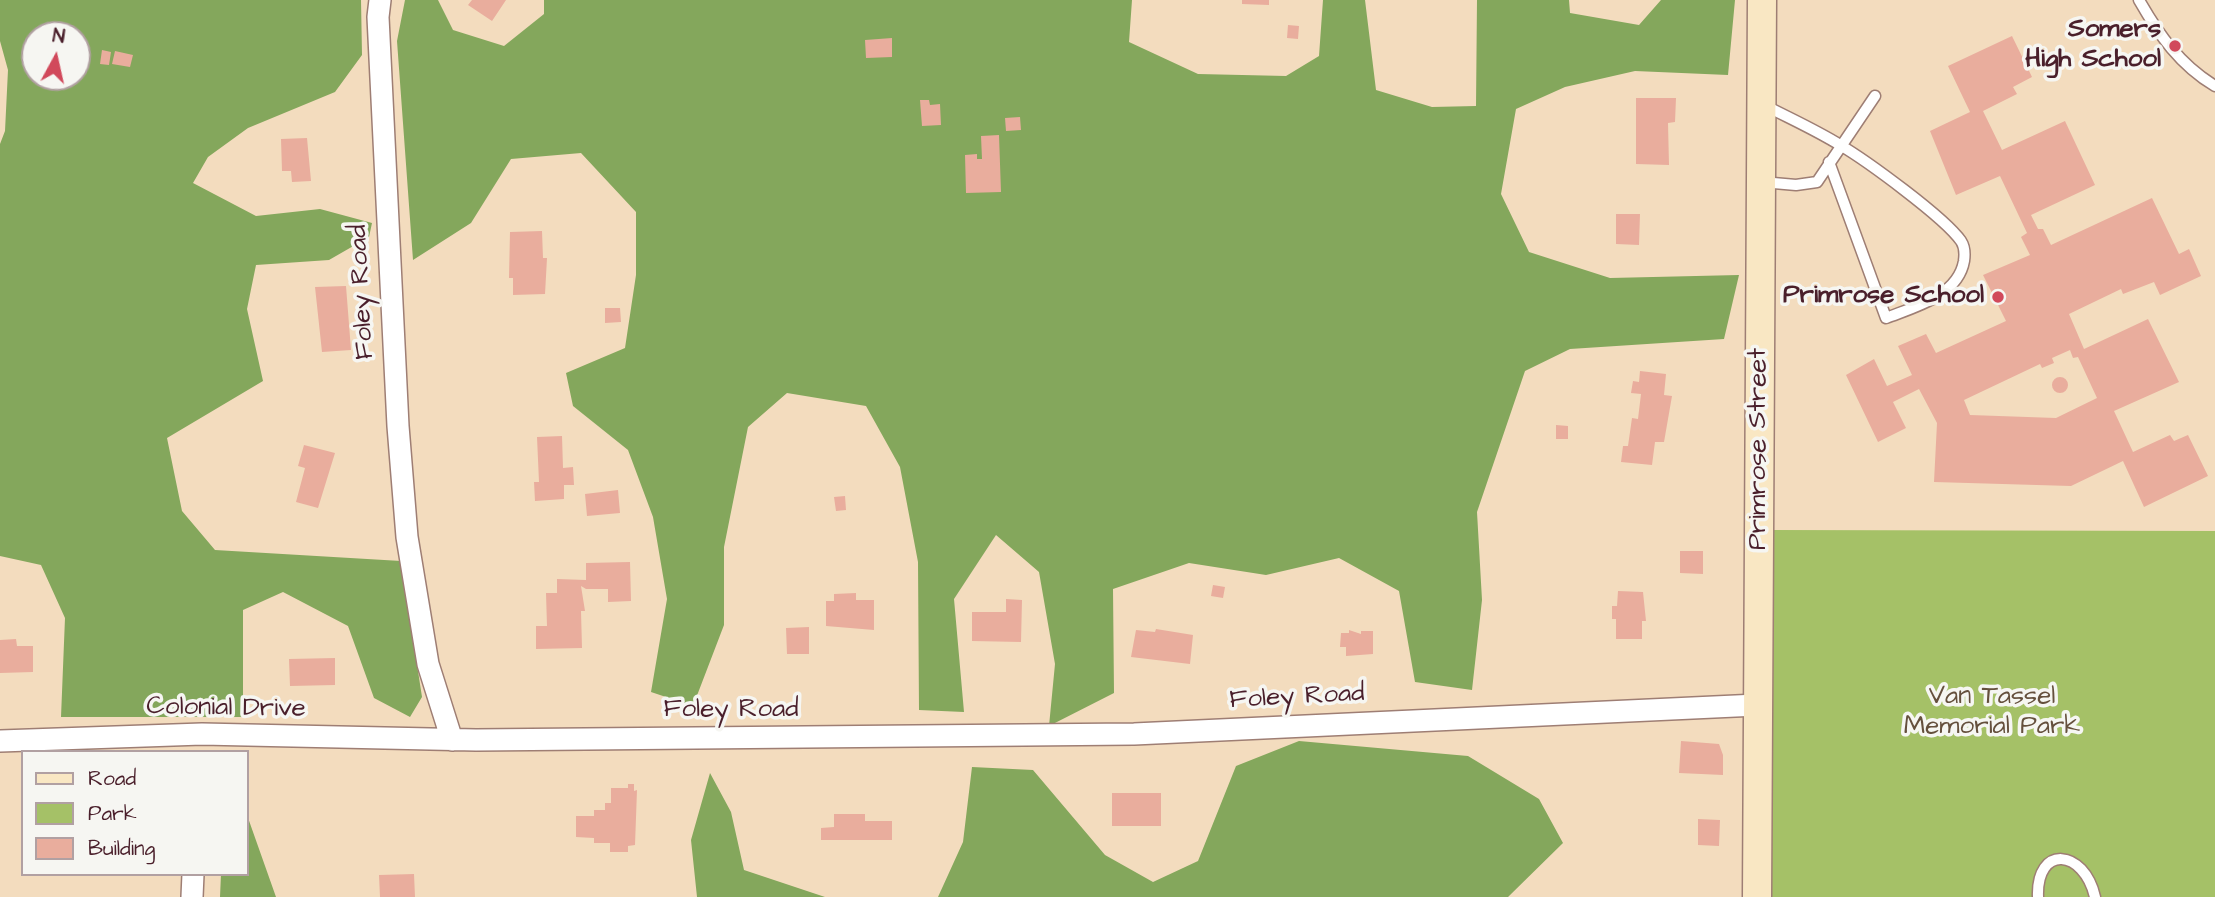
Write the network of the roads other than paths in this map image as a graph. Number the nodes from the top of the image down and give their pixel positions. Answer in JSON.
{"nodes":[{"id":1,"x":380,"y":0,"type":"edge"},
{"id":2,"x":1762,"y":0,"type":"edge"},
{"id":3,"x":2139,"y":0,"type":"edge"},
{"id":4,"x":2215,"y":86,"type":"edge"},
{"id":5,"x":1875,"y":96,"type":"dead end"},
{"id":6,"x":1761,"y":103,"type":"junction"},
{"id":7,"x":1841,"y":145,"type":"junction"},
{"id":8,"x":1829,"y":162,"type":"junction"},
{"id":9,"x":1761,"y":182,"type":"junction"},
{"id":10,"x":1757,"y":705,"type":"junction"},
{"id":11,"x":0,"y":740,"type":"edge"},
{"id":12,"x":452,"y":740,"type":"junction"},
{"id":13,"x":201,"y":743,"type":"edge"},
{"id":14,"x":193,"y":876,"type":"edge"},
{"id":15,"x":192,"y":897,"type":"edge"},
{"id":16,"x":1757,"y":897,"type":"edge"},
{"id":17,"x":2039,"y":897,"type":"edge"},
{"id":18,"x":2095,"y":897,"type":"edge"}],
"edges":[{"from":1,"to":12,"type":"street","name":"Foley Road"},
{"from":2,"to":6,"type":"main road","name":"Primrose Street"},
{"from":3,"to":4,"type":"lane"},
{"from":5,"to":7,"type":"lane"},
{"from":6,"to":7,"type":"lane"},
{"from":6,"to":9,"type":"main road","name":"Primrose Street"},
{"from":7,"to":8,"type":"lane"},
{"from":7,"to":8,"type":"lane"},
{"from":8,"to":9,"type":"lane"},
{"from":9,"to":10,"type":"main road","name":"Primrose Street"},
{"from":10,"to":12,"type":"street","name":"Foley Road"},
{"from":10,"to":16,"type":"main road","name":"Primrose Street"},
{"from":11,"to":13,"type":"street","name":"Colonial Drive"},
{"from":12,"to":13,"type":"street","name":"Colonial Drive"},
{"from":14,"to":15,"type":"street"},
{"from":17,"to":18,"type":"lane"}]}
